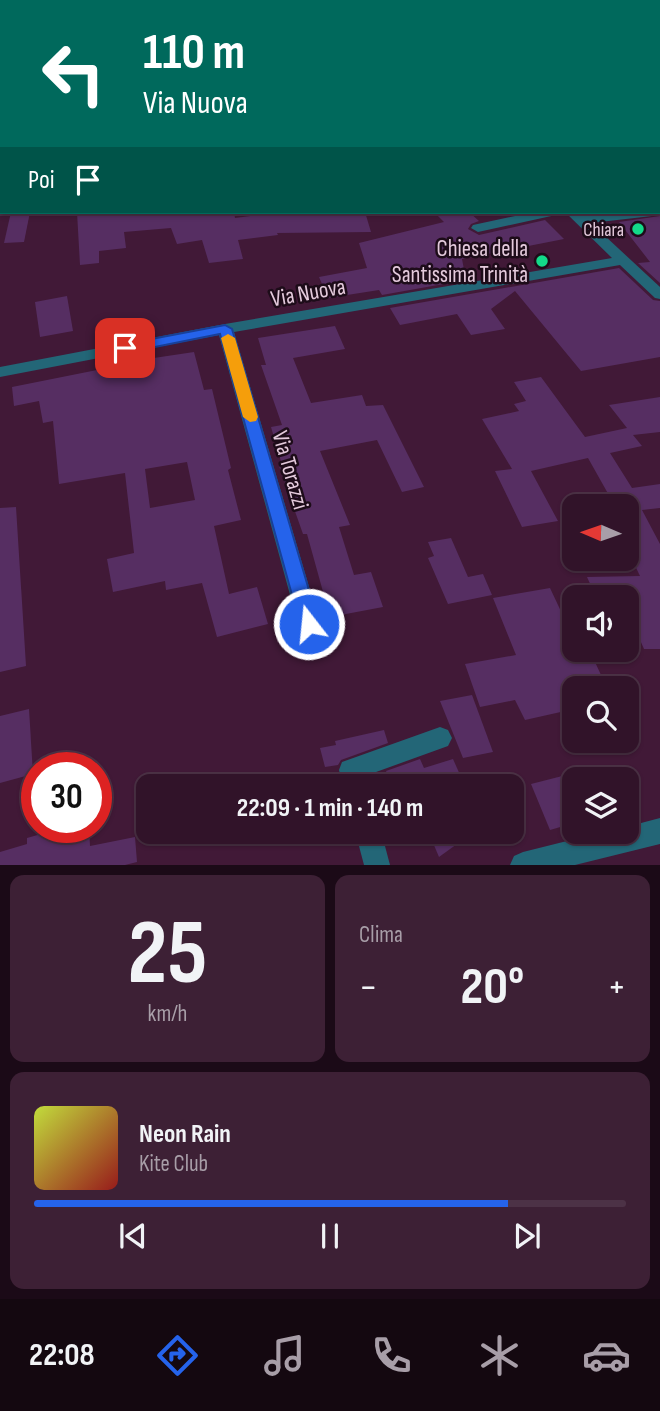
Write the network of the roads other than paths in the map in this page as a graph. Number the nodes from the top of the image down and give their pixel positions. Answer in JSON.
{"nodes":[{"id":1,"x":542,"y":214,"type":"edge"},
{"id":2,"x":621,"y":214,"type":"edge"},
{"id":3,"x":575,"y":217,"type":"edge"},
{"id":4,"x":478,"y":228,"type":"dead end"},
{"id":5,"x":624,"y":260,"type":"junction"},
{"id":6,"x":660,"y":295,"type":"edge"},
{"id":7,"x":225,"y":329,"type":"junction"},
{"id":8,"x":0,"y":372,"type":"edge"},
{"id":9,"x":309,"y":624,"type":"dead end"},
{"id":10,"x":440,"y":738,"type":"dead end"},
{"id":11,"x":352,"y":774,"type":"edge"},
{"id":12,"x":660,"y":831,"type":"edge"},
{"id":13,"x":371,"y":844,"type":"edge"},
{"id":14,"x":377,"y":865,"type":"edge"},
{"id":15,"x":523,"y":865,"type":"edge"}],
"edges":[{"from":1,"to":4,"type":"street"},
{"from":2,"to":3,"type":"street"},
{"from":3,"to":5,"type":"street"},
{"from":5,"to":6,"type":"street"},
{"from":5,"to":7,"type":"street","name":"Via Nuova"},
{"from":7,"to":8,"type":"street","name":"Via Nuova"},
{"from":7,"to":9,"type":"street","name":"Via Torazzi"},
{"from":10,"to":11,"type":"street"},
{"from":12,"to":15,"type":"street"},
{"from":13,"to":14,"type":"street"}]}
